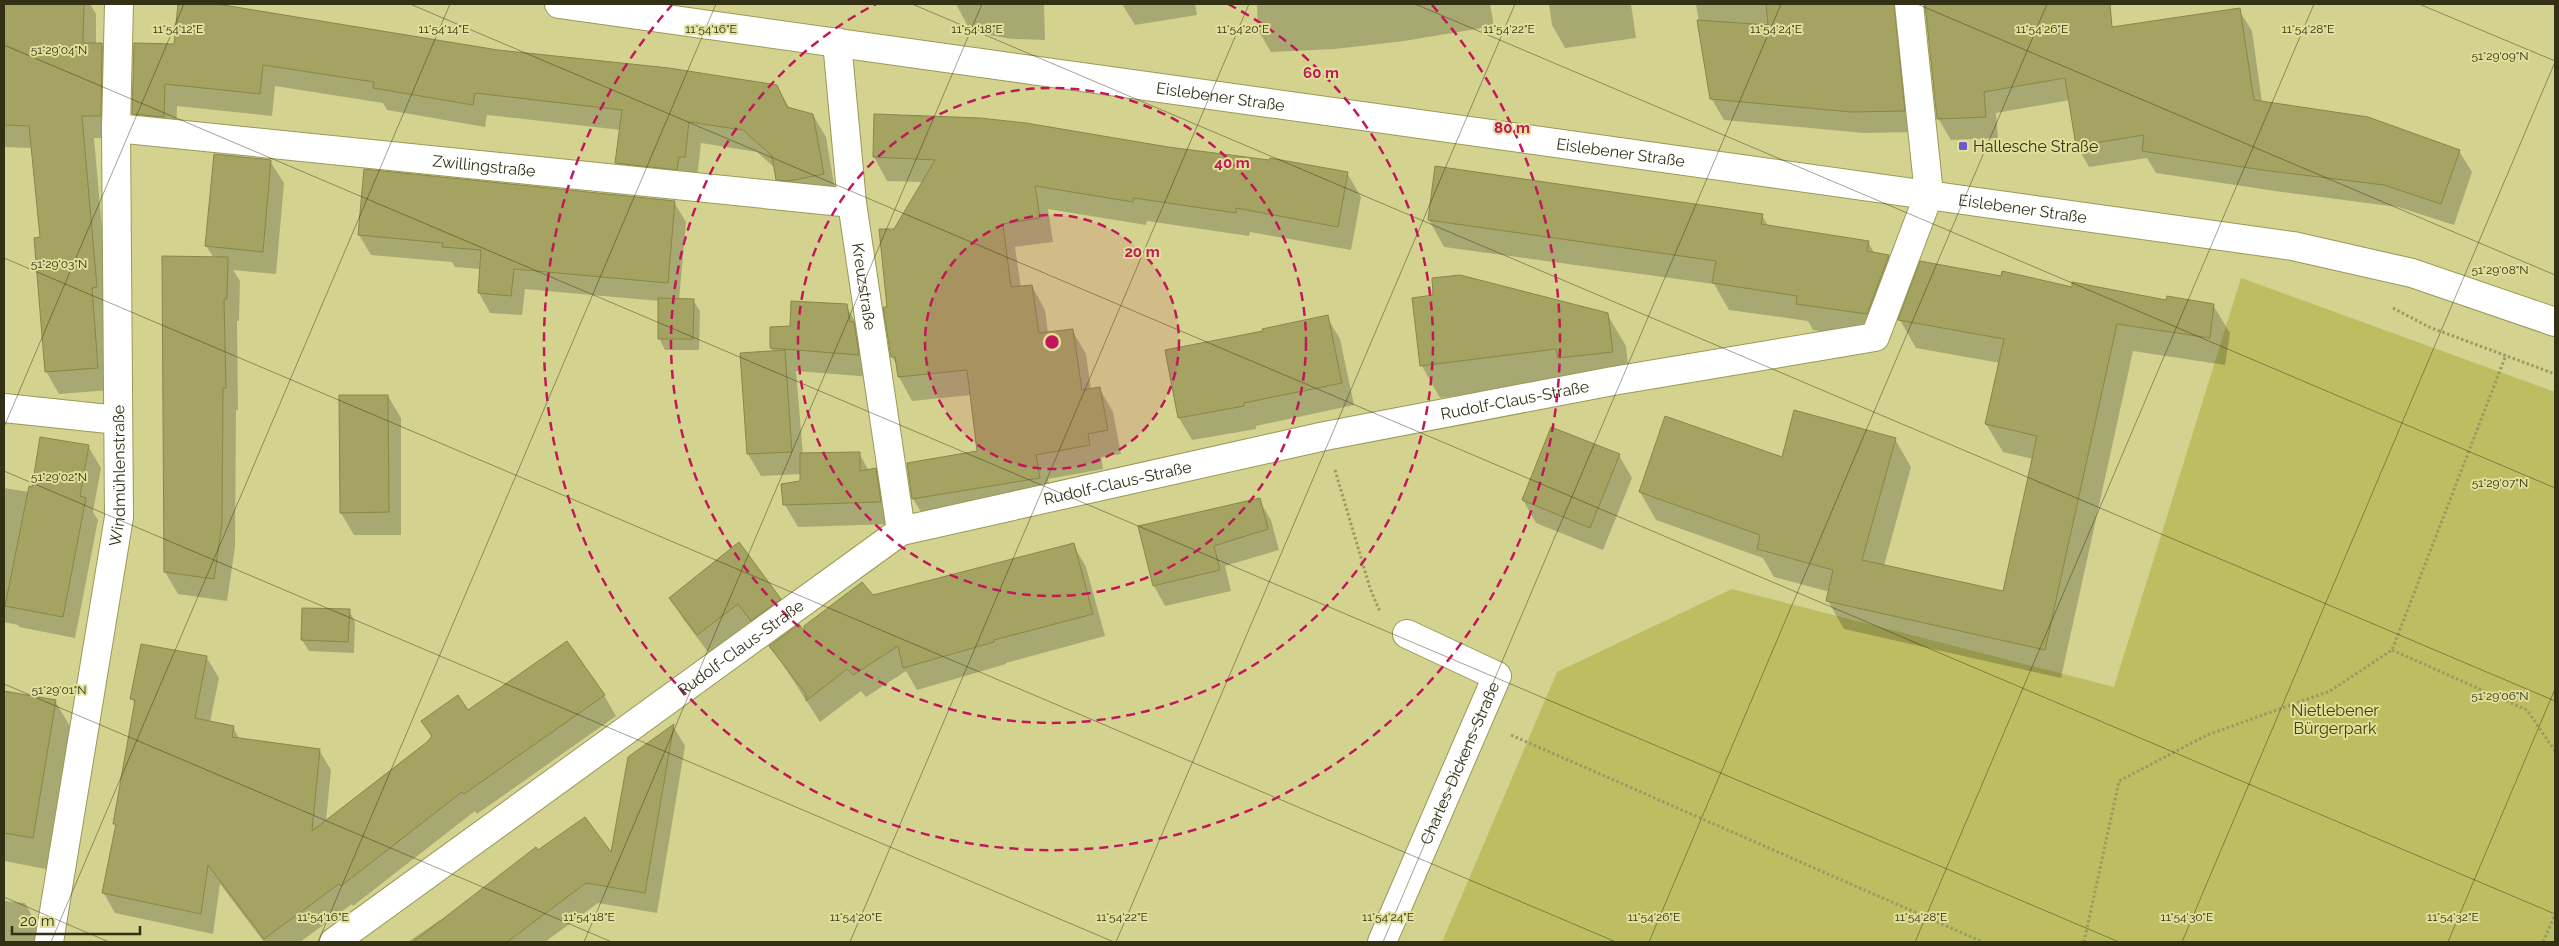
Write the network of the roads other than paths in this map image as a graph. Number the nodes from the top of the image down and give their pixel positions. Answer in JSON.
{"nodes":[{"id":1,"x":119,"y":4,"type":"edge"},
{"id":2,"x":559,"y":4,"type":"edge"},
{"id":3,"x":1909,"y":4,"type":"edge"},
{"id":4,"x":837,"y":42,"type":"junction"},
{"id":5,"x":116,"y":128,"type":"junction"},
{"id":6,"x":1929,"y":194,"type":"junction"},
{"id":7,"x":852,"y":203,"type":"junction"},
{"id":8,"x":2555,"y":322,"type":"edge"},
{"id":9,"x":4,"y":408,"type":"edge"},
{"id":10,"x":118,"y":420,"type":"junction"},
{"id":11,"x":901,"y":531,"type":"junction"},
{"id":12,"x":1407,"y":634,"type":"road end"},
{"id":13,"x":49,"y":942,"type":"edge"},
{"id":14,"x":334,"y":942,"type":"edge"},
{"id":15,"x":1382,"y":942,"type":"edge"}],
"edges":[{"from":1,"to":5,"type":"street","name":"Windmühlenstraße"},
{"from":2,"to":4,"type":"street","name":"Eislebener Straße"},
{"from":3,"to":6,"type":"street"},
{"from":4,"to":6,"type":"street","name":"Eislebener Straße"},
{"from":4,"to":7,"type":"street","name":"Kreuzstraße"},
{"from":5,"to":7,"type":"street","name":"Zwillingstraße"},
{"from":5,"to":10,"type":"street","name":"Windmühlenstraße"},
{"from":6,"to":8,"type":"street","name":"Eislebener Straße"},
{"from":6,"to":11,"type":"street","name":"Rudolf-Claus-Straße"},
{"from":7,"to":11,"type":"street","name":"Kreuzstraße"},
{"from":9,"to":10,"type":"street"},
{"from":10,"to":13,"type":"street","name":"Windmühlenstraße"},
{"from":11,"to":14,"type":"street","name":"Rudolf-Claus-Straße"},
{"from":12,"to":15,"type":"street","name":"Charles-Dickens-Straße"}]}
